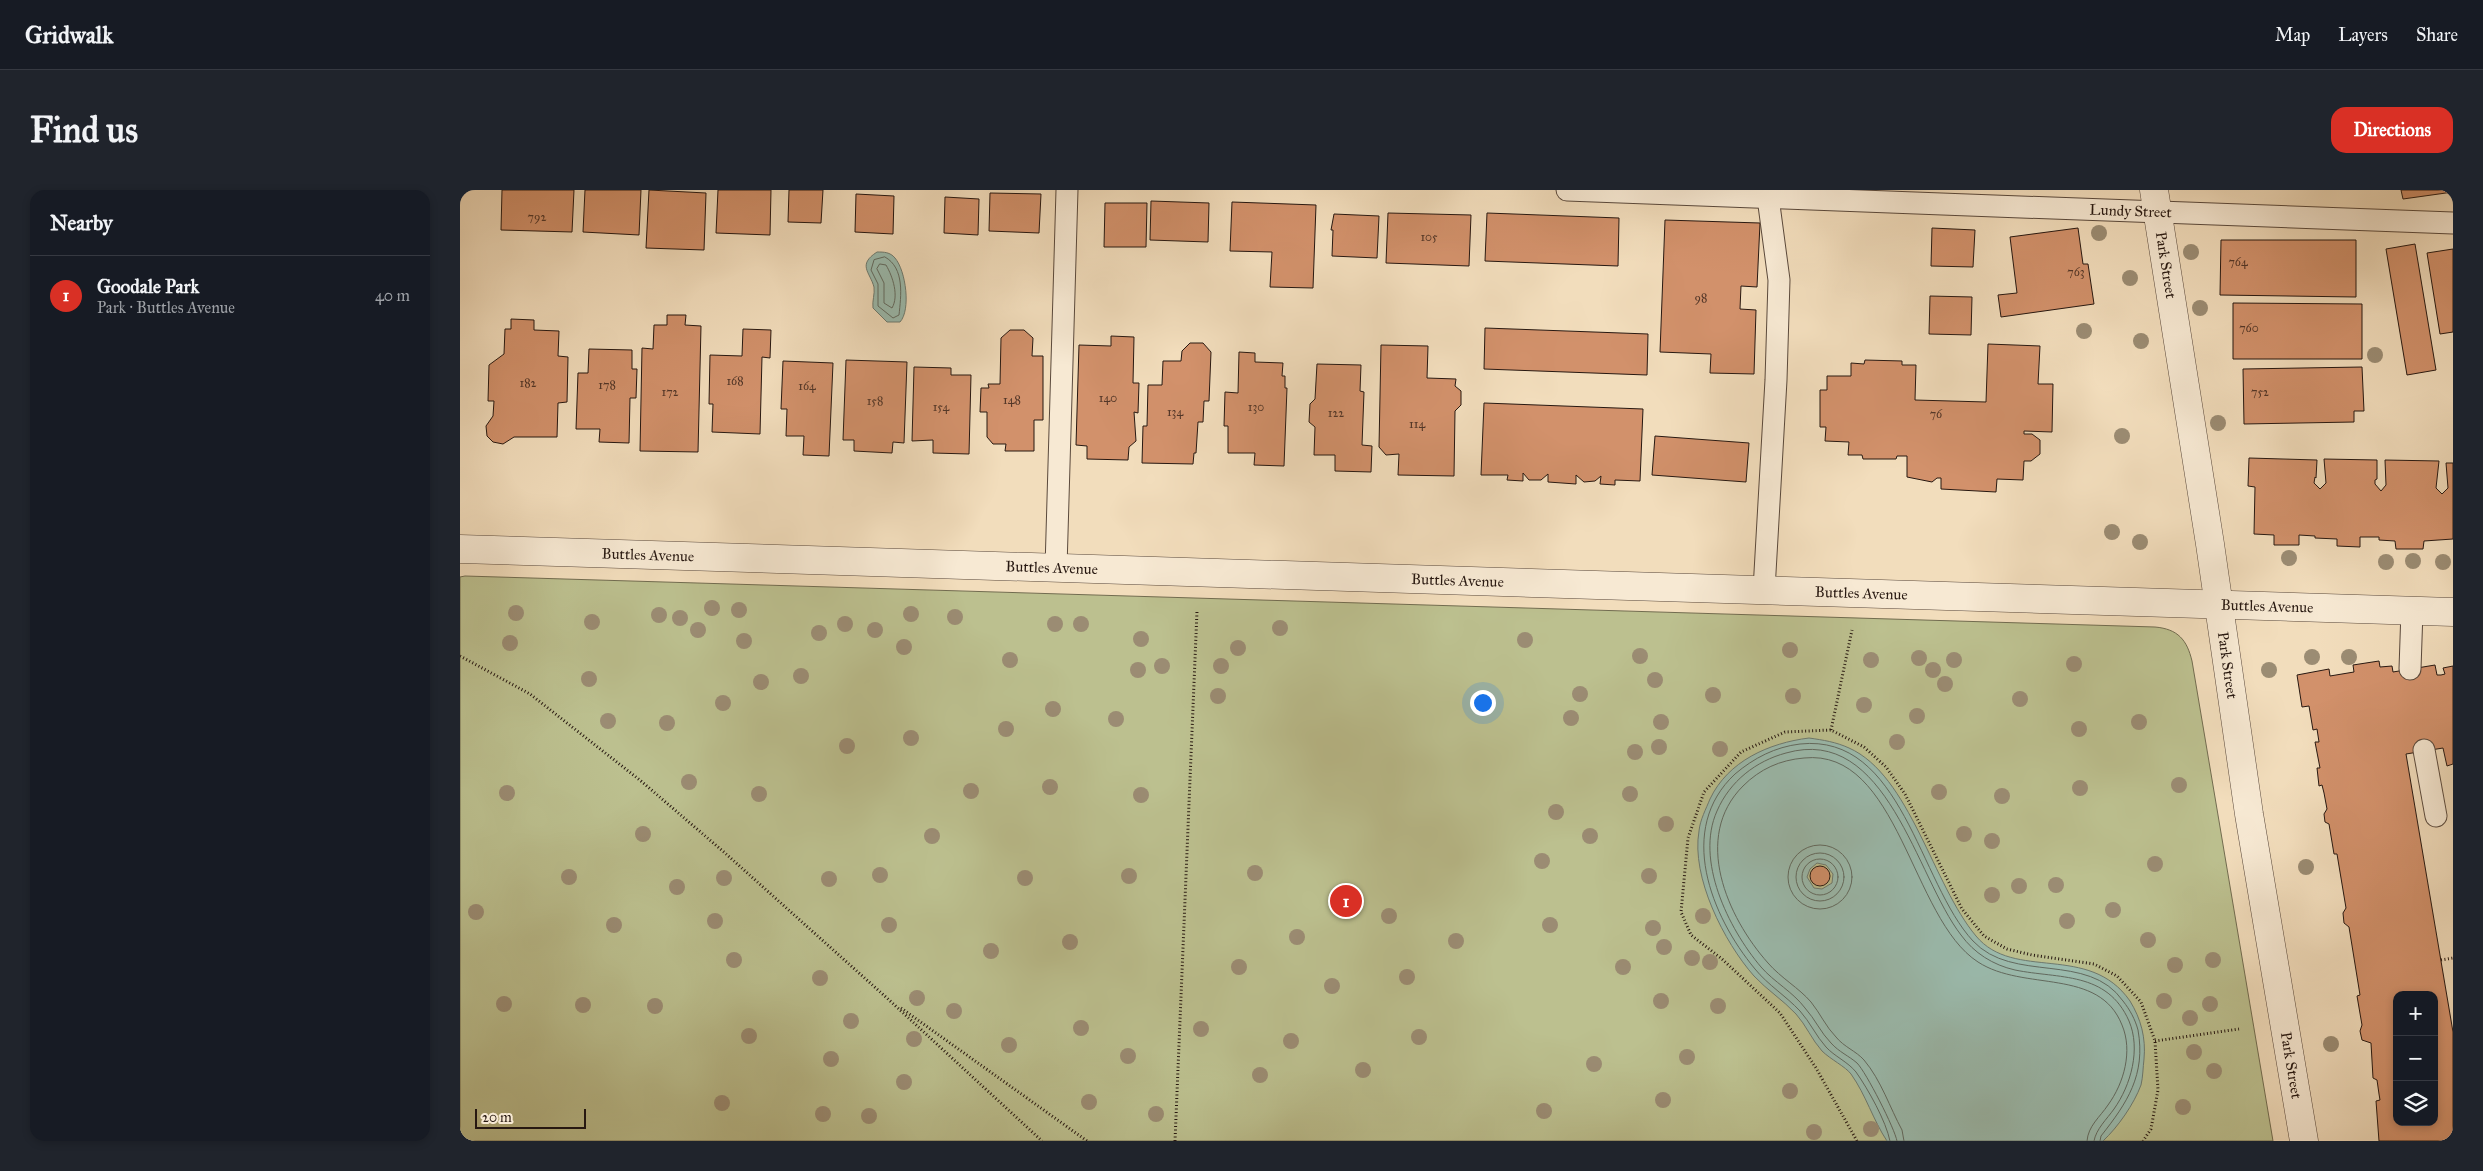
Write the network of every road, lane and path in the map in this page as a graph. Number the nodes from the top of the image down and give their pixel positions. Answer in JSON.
{"nodes":[{"id":1,"x":1067,"y":190,"type":"edge"},
{"id":2,"x":1567,"y":190,"type":"edge"},
{"id":3,"x":1768,"y":194,"type":"edge"},
{"id":4,"x":2156,"y":201,"type":"edge"},
{"id":5,"x":2453,"y":223,"type":"edge"},
{"id":6,"x":460,"y":549,"type":"edge"},
{"id":7,"x":1056,"y":568,"type":"junction"},
{"id":8,"x":1764,"y":590,"type":"junction"},
{"id":9,"x":2219,"y":604,"type":"junction"},
{"id":10,"x":1197,"y":610,"type":"dead end"},
{"id":11,"x":2412,"y":610,"type":"junction"},
{"id":12,"x":2453,"y":612,"type":"edge"},
{"id":13,"x":1852,"y":630,"type":"dead end"},
{"id":14,"x":460,"y":656,"type":"edge"},
{"id":15,"x":2410,"y":669,"type":"dead end"},
{"id":16,"x":1830,"y":730,"type":"junction"},
{"id":17,"x":2424,"y":750,"type":"dead end"},
{"id":18,"x":2436,"y":816,"type":"dead end"},
{"id":19,"x":2453,"y":958,"type":"edge"},
{"id":20,"x":2441,"y":960,"type":"dead end"},
{"id":21,"x":888,"y":999,"type":"junction"},
{"id":22,"x":2239,"y":1029,"type":"dead end"},
{"id":23,"x":2155,"y":1041,"type":"junction"},
{"id":24,"x":1042,"y":1141,"type":"edge"},
{"id":25,"x":1087,"y":1141,"type":"edge"},
{"id":26,"x":1175,"y":1141,"type":"edge"},
{"id":27,"x":1857,"y":1141,"type":"edge"},
{"id":28,"x":2143,"y":1141,"type":"edge"},
{"id":29,"x":2304,"y":1141,"type":"edge"}],
"edges":[{"from":1,"to":7,"type":"lane"},
{"from":2,"to":3,"type":"lane","name":"Lundy Street"},
{"from":3,"to":4,"type":"lane","name":"Lundy Street"},
{"from":3,"to":8,"type":"lane"},
{"from":4,"to":5,"type":"lane","name":"Lundy Street"},
{"from":4,"to":9,"type":"street","name":"Park Street"},
{"from":6,"to":7,"type":"street","name":"Buttles Avenue"},
{"from":7,"to":8,"type":"street","name":"Buttles Avenue"},
{"from":8,"to":9,"type":"street","name":"Buttles Avenue"},
{"from":9,"to":11,"type":"street","name":"Buttles Avenue"},
{"from":9,"to":29,"type":"street","name":"Park Street"},
{"from":10,"to":26,"type":"path"},
{"from":11,"to":12,"type":"street","name":"Buttles Avenue"},
{"from":11,"to":15,"type":"lane"},
{"from":13,"to":16,"type":"path"},
{"from":14,"to":21,"type":"path"},
{"from":16,"to":23,"type":"path"},
{"from":16,"to":27,"type":"path"},
{"from":17,"to":18,"type":"lane"},
{"from":19,"to":20,"type":"path"},
{"from":21,"to":24,"type":"path"},
{"from":21,"to":25,"type":"path"},
{"from":22,"to":23,"type":"path"},
{"from":23,"to":28,"type":"path"}]}
